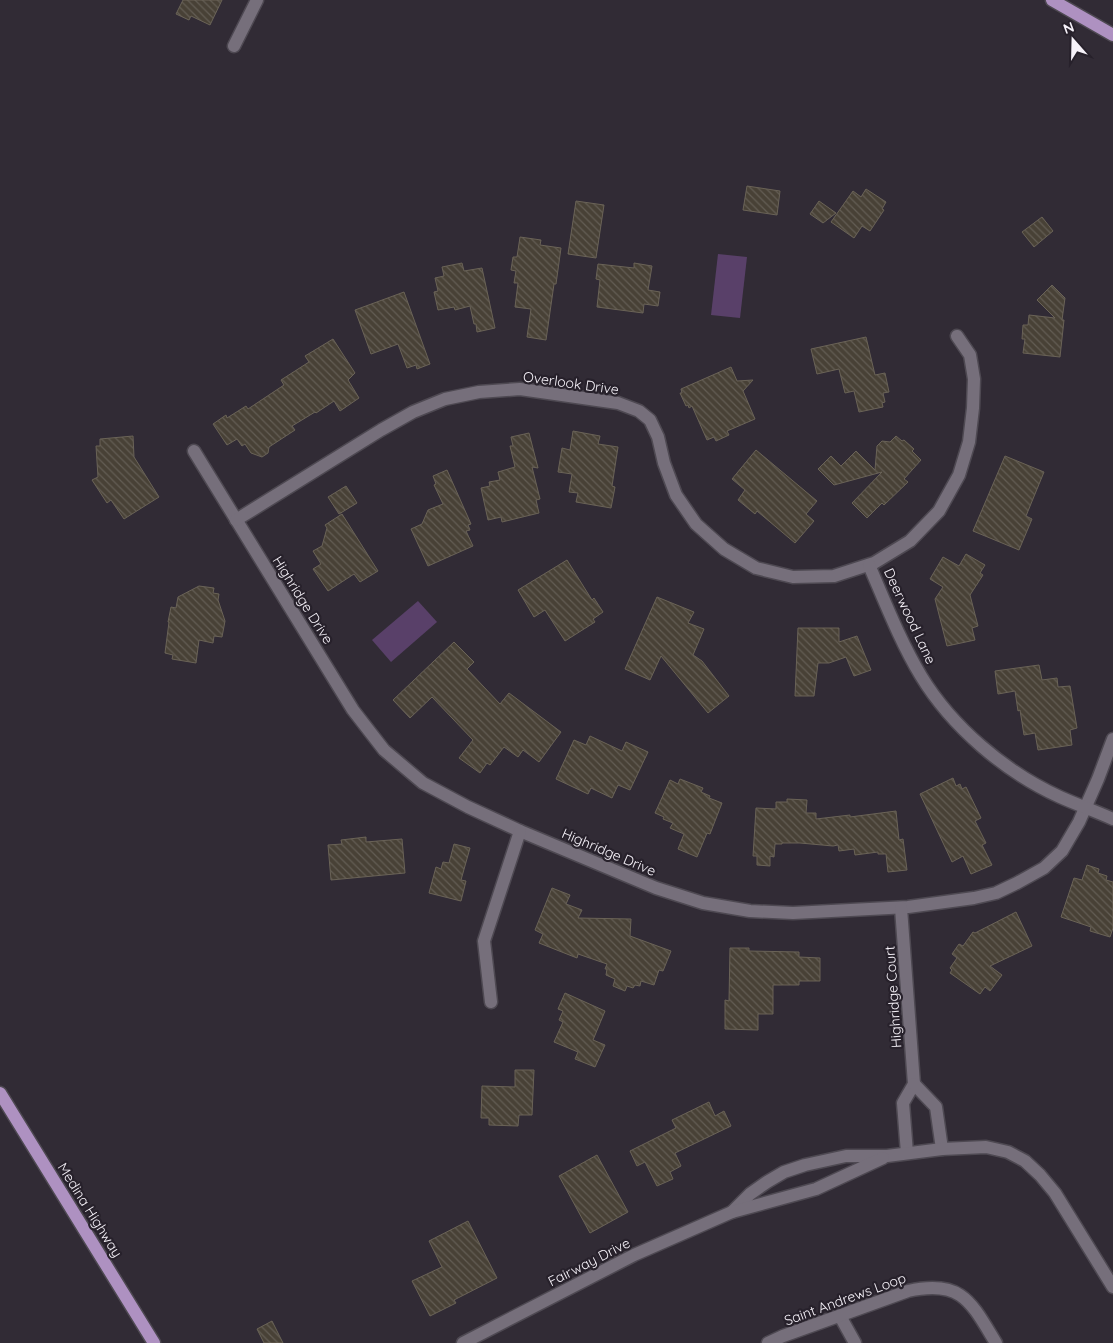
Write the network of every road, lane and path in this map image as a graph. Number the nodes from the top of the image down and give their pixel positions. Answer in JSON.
{"nodes":[{"id":1,"x":257,"y":0,"type":"edge"},
{"id":2,"x":1052,"y":0,"type":"edge"},
{"id":3,"x":1113,"y":35,"type":"edge"},
{"id":4,"x":234,"y":46,"type":"dead end"},
{"id":5,"x":957,"y":336,"type":"dead end"},
{"id":6,"x":194,"y":451,"type":"dead end"},
{"id":7,"x":236,"y":520,"type":"junction"},
{"id":8,"x":869,"y":565,"type":"junction"},
{"id":9,"x":1113,"y":738,"type":"edge"},
{"id":10,"x":1086,"y":807,"type":"junction"},
{"id":11,"x":1113,"y":819,"type":"edge"},
{"id":12,"x":520,"y":831,"type":"junction"},
{"id":13,"x":901,"y":908,"type":"junction"},
{"id":14,"x":491,"y":1002,"type":"dead end"},
{"id":15,"x":914,"y":1084,"type":"junction"},
{"id":16,"x":0,"y":1093,"type":"edge"},
{"id":17,"x":942,"y":1149,"type":"junction"},
{"id":18,"x":907,"y":1153,"type":"junction"},
{"id":19,"x":887,"y":1156,"type":"junction"},
{"id":20,"x":732,"y":1212,"type":"junction"},
{"id":21,"x":1113,"y":1287,"type":"edge"},
{"id":22,"x":840,"y":1316,"type":"junction"},
{"id":23,"x":154,"y":1343,"type":"edge"},
{"id":24,"x":463,"y":1343,"type":"edge"},
{"id":25,"x":768,"y":1343,"type":"edge"},
{"id":26,"x":856,"y":1343,"type":"edge"},
{"id":27,"x":996,"y":1343,"type":"edge"}],
"edges":[{"from":1,"to":4,"type":"street"},
{"from":2,"to":3,"type":"main road"},
{"from":5,"to":8,"type":"street","name":"Overlook Drive"},
{"from":6,"to":7,"type":"street","name":"Highridge Drive"},
{"from":7,"to":8,"type":"street","name":"Overlook Drive"},
{"from":7,"to":12,"type":"street","name":"Highridge Drive"},
{"from":8,"to":10,"type":"street","name":"Deerwood Lane"},
{"from":9,"to":10,"type":"street","name":"Highridge Drive"},
{"from":10,"to":11,"type":"street","name":"Deerwood Lane"},
{"from":10,"to":13,"type":"street","name":"Highridge Drive"},
{"from":12,"to":13,"type":"street","name":"Highridge Drive"},
{"from":12,"to":14,"type":"street"},
{"from":13,"to":15,"type":"street","name":"Highridge Court"},
{"from":15,"to":17,"type":"street"},
{"from":15,"to":18,"type":"street"},
{"from":16,"to":23,"type":"main road","name":"Medina Highway"},
{"from":17,"to":18,"type":"street","name":"Fairway Drive"},
{"from":17,"to":21,"type":"street","name":"Fairway Drive"},
{"from":18,"to":19,"type":"street","name":"Fairway Drive"},
{"from":19,"to":20,"type":"street","name":"Fairway Drive"},
{"from":19,"to":20,"type":"street","name":"Fairway Drive"},
{"from":20,"to":24,"type":"street","name":"Fairway Drive"},
{"from":22,"to":25,"type":"street","name":"Saint Andrews Loop"},
{"from":22,"to":26,"type":"street"},
{"from":22,"to":27,"type":"street","name":"Saint Andrews Loop"}]}
